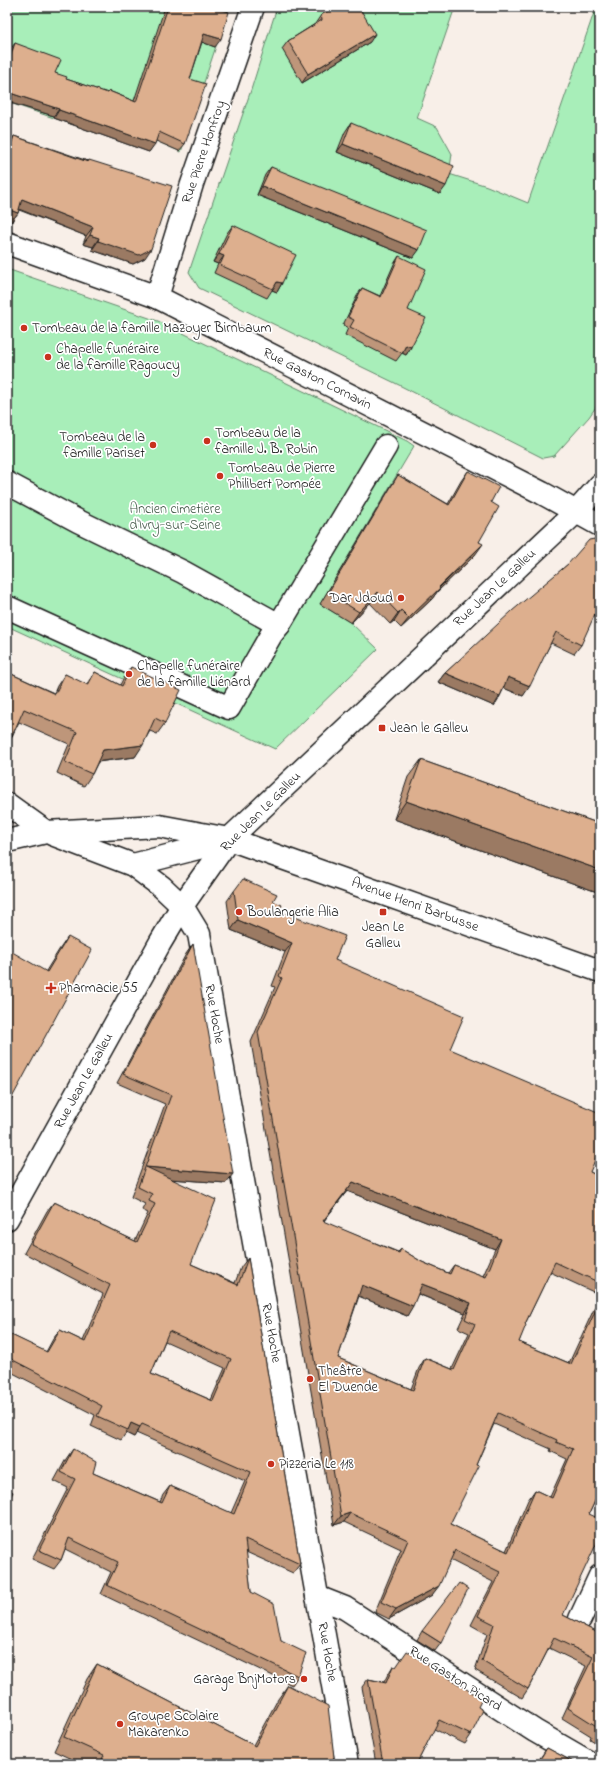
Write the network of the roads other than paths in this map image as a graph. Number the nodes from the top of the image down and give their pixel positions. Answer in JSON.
{"nodes":[{"id":1,"x":253,"y":7,"type":"edge"},
{"id":2,"x":7,"y":243,"type":"edge"},
{"id":3,"x":157,"y":297,"type":"junction"},
{"id":4,"x":386,"y":446,"type":"dead end"},
{"id":5,"x":7,"y":483,"type":"edge"},
{"id":6,"x":600,"y":485,"type":"edge"},
{"id":7,"x":576,"y":512,"type":"junction"},
{"id":8,"x":600,"y":525,"type":"edge"},
{"id":9,"x":7,"y":607,"type":"edge"},
{"id":10,"x":279,"y":625,"type":"junction"},
{"id":11,"x":7,"y":804,"type":"edge"},
{"id":12,"x":46,"y":832,"type":"junction"},
{"id":13,"x":229,"y":839,"type":"junction"},
{"id":14,"x":7,"y":841,"type":"edge"},
{"id":15,"x":133,"y":865,"type":"junction"},
{"id":16,"x":182,"y":906,"type":"junction"},
{"id":17,"x":600,"y":970,"type":"edge"},
{"id":18,"x":7,"y":1219,"type":"edge"},
{"id":19,"x":600,"y":1576,"type":"edge"},
{"id":20,"x":317,"y":1597,"type":"junction"},
{"id":21,"x":580,"y":1619,"type":"dead end"},
{"id":22,"x":347,"y":1764,"type":"edge"},
{"id":23,"x":592,"y":1764,"type":"edge"}],
"edges":[{"from":1,"to":3,"type":"street","name":"Rue Pierre Honfroy"},
{"from":2,"to":3,"type":"street","name":"Rue Gaston Cornavin"},
{"from":3,"to":7,"type":"street","name":"Rue Gaston Cornavin"},
{"from":4,"to":10,"type":"street"},
{"from":5,"to":10,"type":"street"},
{"from":6,"to":7,"type":"street","name":"Rue Jean Le Galleu"},
{"from":7,"to":8,"type":"street","name":"Rue Gaston Cornavin"},
{"from":7,"to":13,"type":"street","name":"Rue Jean Le Galleu"},
{"from":9,"to":10,"type":"street"},
{"from":11,"to":12,"type":"street","name":"Rue Hoche"},
{"from":12,"to":13,"type":"street","name":"Avenue Henri Barbusse"},
{"from":12,"to":14,"type":"street","name":"Avenue Henri Barbusse"},
{"from":12,"to":15,"type":"street","name":"Rue Hoche"},
{"from":13,"to":15,"type":"street"},
{"from":13,"to":16,"type":"street","name":"Rue Jean Le Galleu"},
{"from":13,"to":17,"type":"street","name":"Avenue Henri Barbusse"},
{"from":15,"to":16,"type":"street","name":"Rue Hoche"},
{"from":16,"to":18,"type":"street","name":"Rue Jean Le Galleu"},
{"from":16,"to":20,"type":"street","name":"Rue Hoche"},
{"from":19,"to":21,"type":"street"},
{"from":20,"to":22,"type":"street","name":"Rue Hoche"},
{"from":20,"to":23,"type":"street","name":"Rue Gaston Picard"}]}
